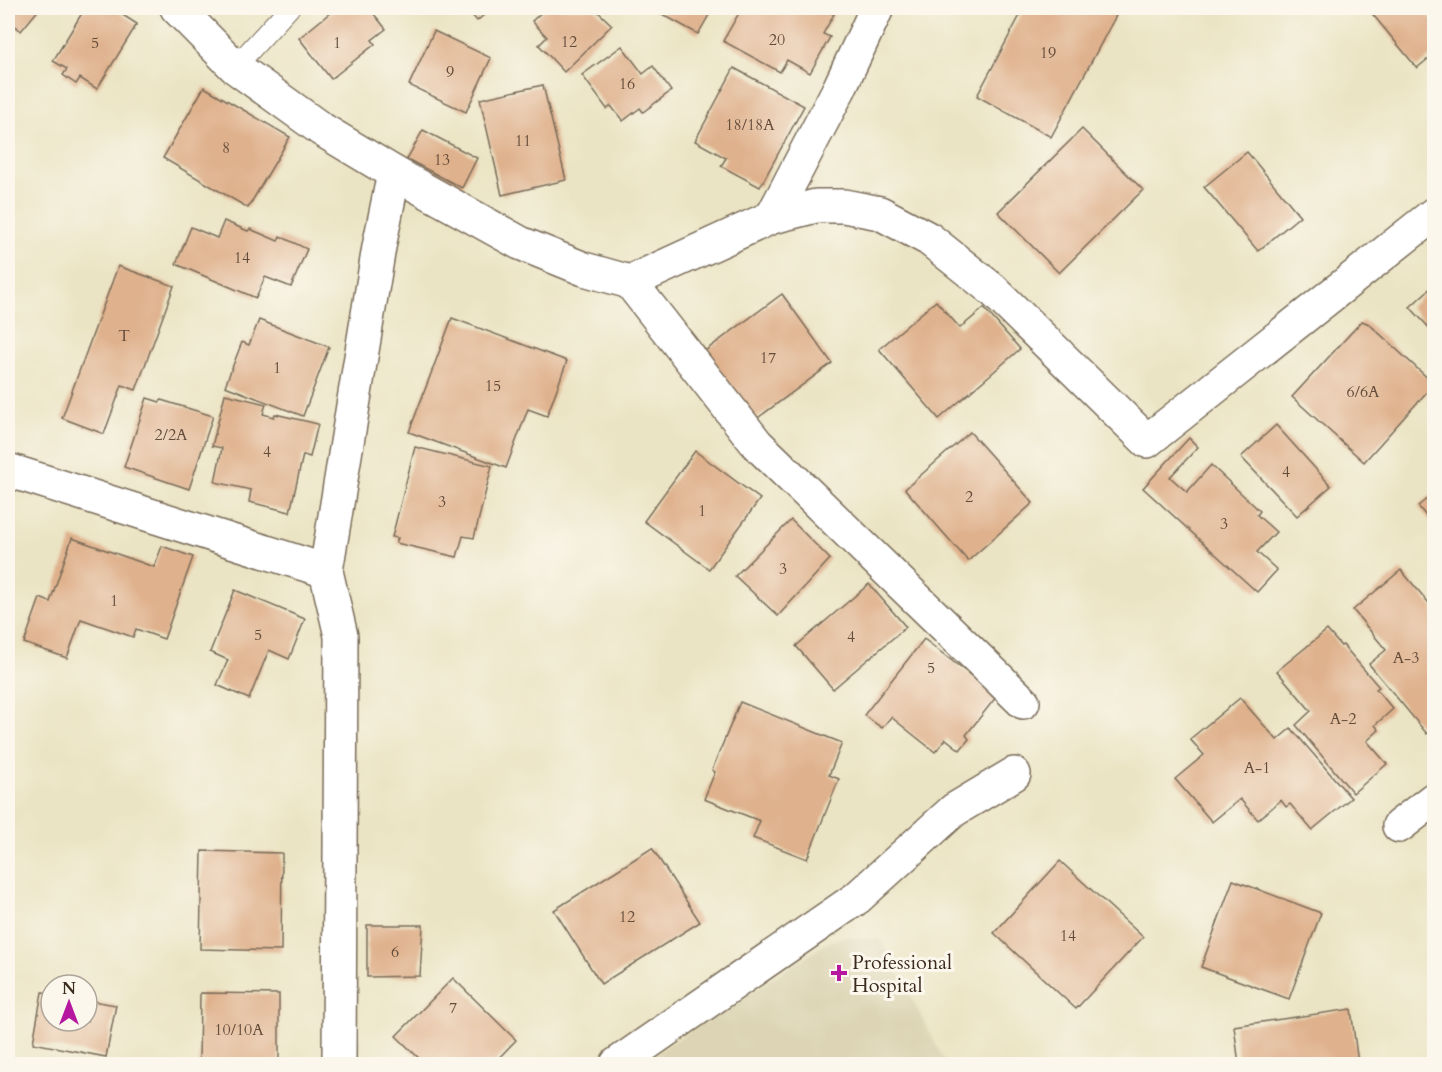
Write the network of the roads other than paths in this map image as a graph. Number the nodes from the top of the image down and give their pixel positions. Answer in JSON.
{"nodes":[{"id":1,"x":177,"y":8,"type":"edge"},
{"id":2,"x":289,"y":8,"type":"edge"},
{"id":3,"x":877,"y":8,"type":"edge"},
{"id":4,"x":235,"y":67,"type":"junction"},
{"id":5,"x":394,"y":173,"type":"junction"},
{"id":6,"x":1434,"y":214,"type":"edge"},
{"id":7,"x":772,"y":217,"type":"junction"},
{"id":8,"x":630,"y":282,"type":"junction"},
{"id":9,"x":8,"y":470,"type":"edge"},
{"id":10,"x":326,"y":571,"type":"junction"},
{"id":11,"x":1023,"y":702,"type":"dead end"},
{"id":12,"x":1014,"y":774,"type":"dead end"},
{"id":13,"x":1434,"y":798,"type":"edge"},
{"id":14,"x":1399,"y":826,"type":"dead end"},
{"id":15,"x":339,"y":1065,"type":"edge"},
{"id":16,"x":617,"y":1065,"type":"edge"}],
"edges":[{"from":1,"to":4,"type":"street"},
{"from":2,"to":4,"type":"lane"},
{"from":3,"to":7,"type":"street"},
{"from":4,"to":5,"type":"street"},
{"from":5,"to":8,"type":"street"},
{"from":5,"to":10,"type":"street"},
{"from":6,"to":7,"type":"street"},
{"from":7,"to":8,"type":"street"},
{"from":8,"to":11,"type":"street"},
{"from":9,"to":10,"type":"street"},
{"from":10,"to":15,"type":"street"},
{"from":12,"to":16,"type":"street"},
{"from":13,"to":14,"type":"street"}]}
